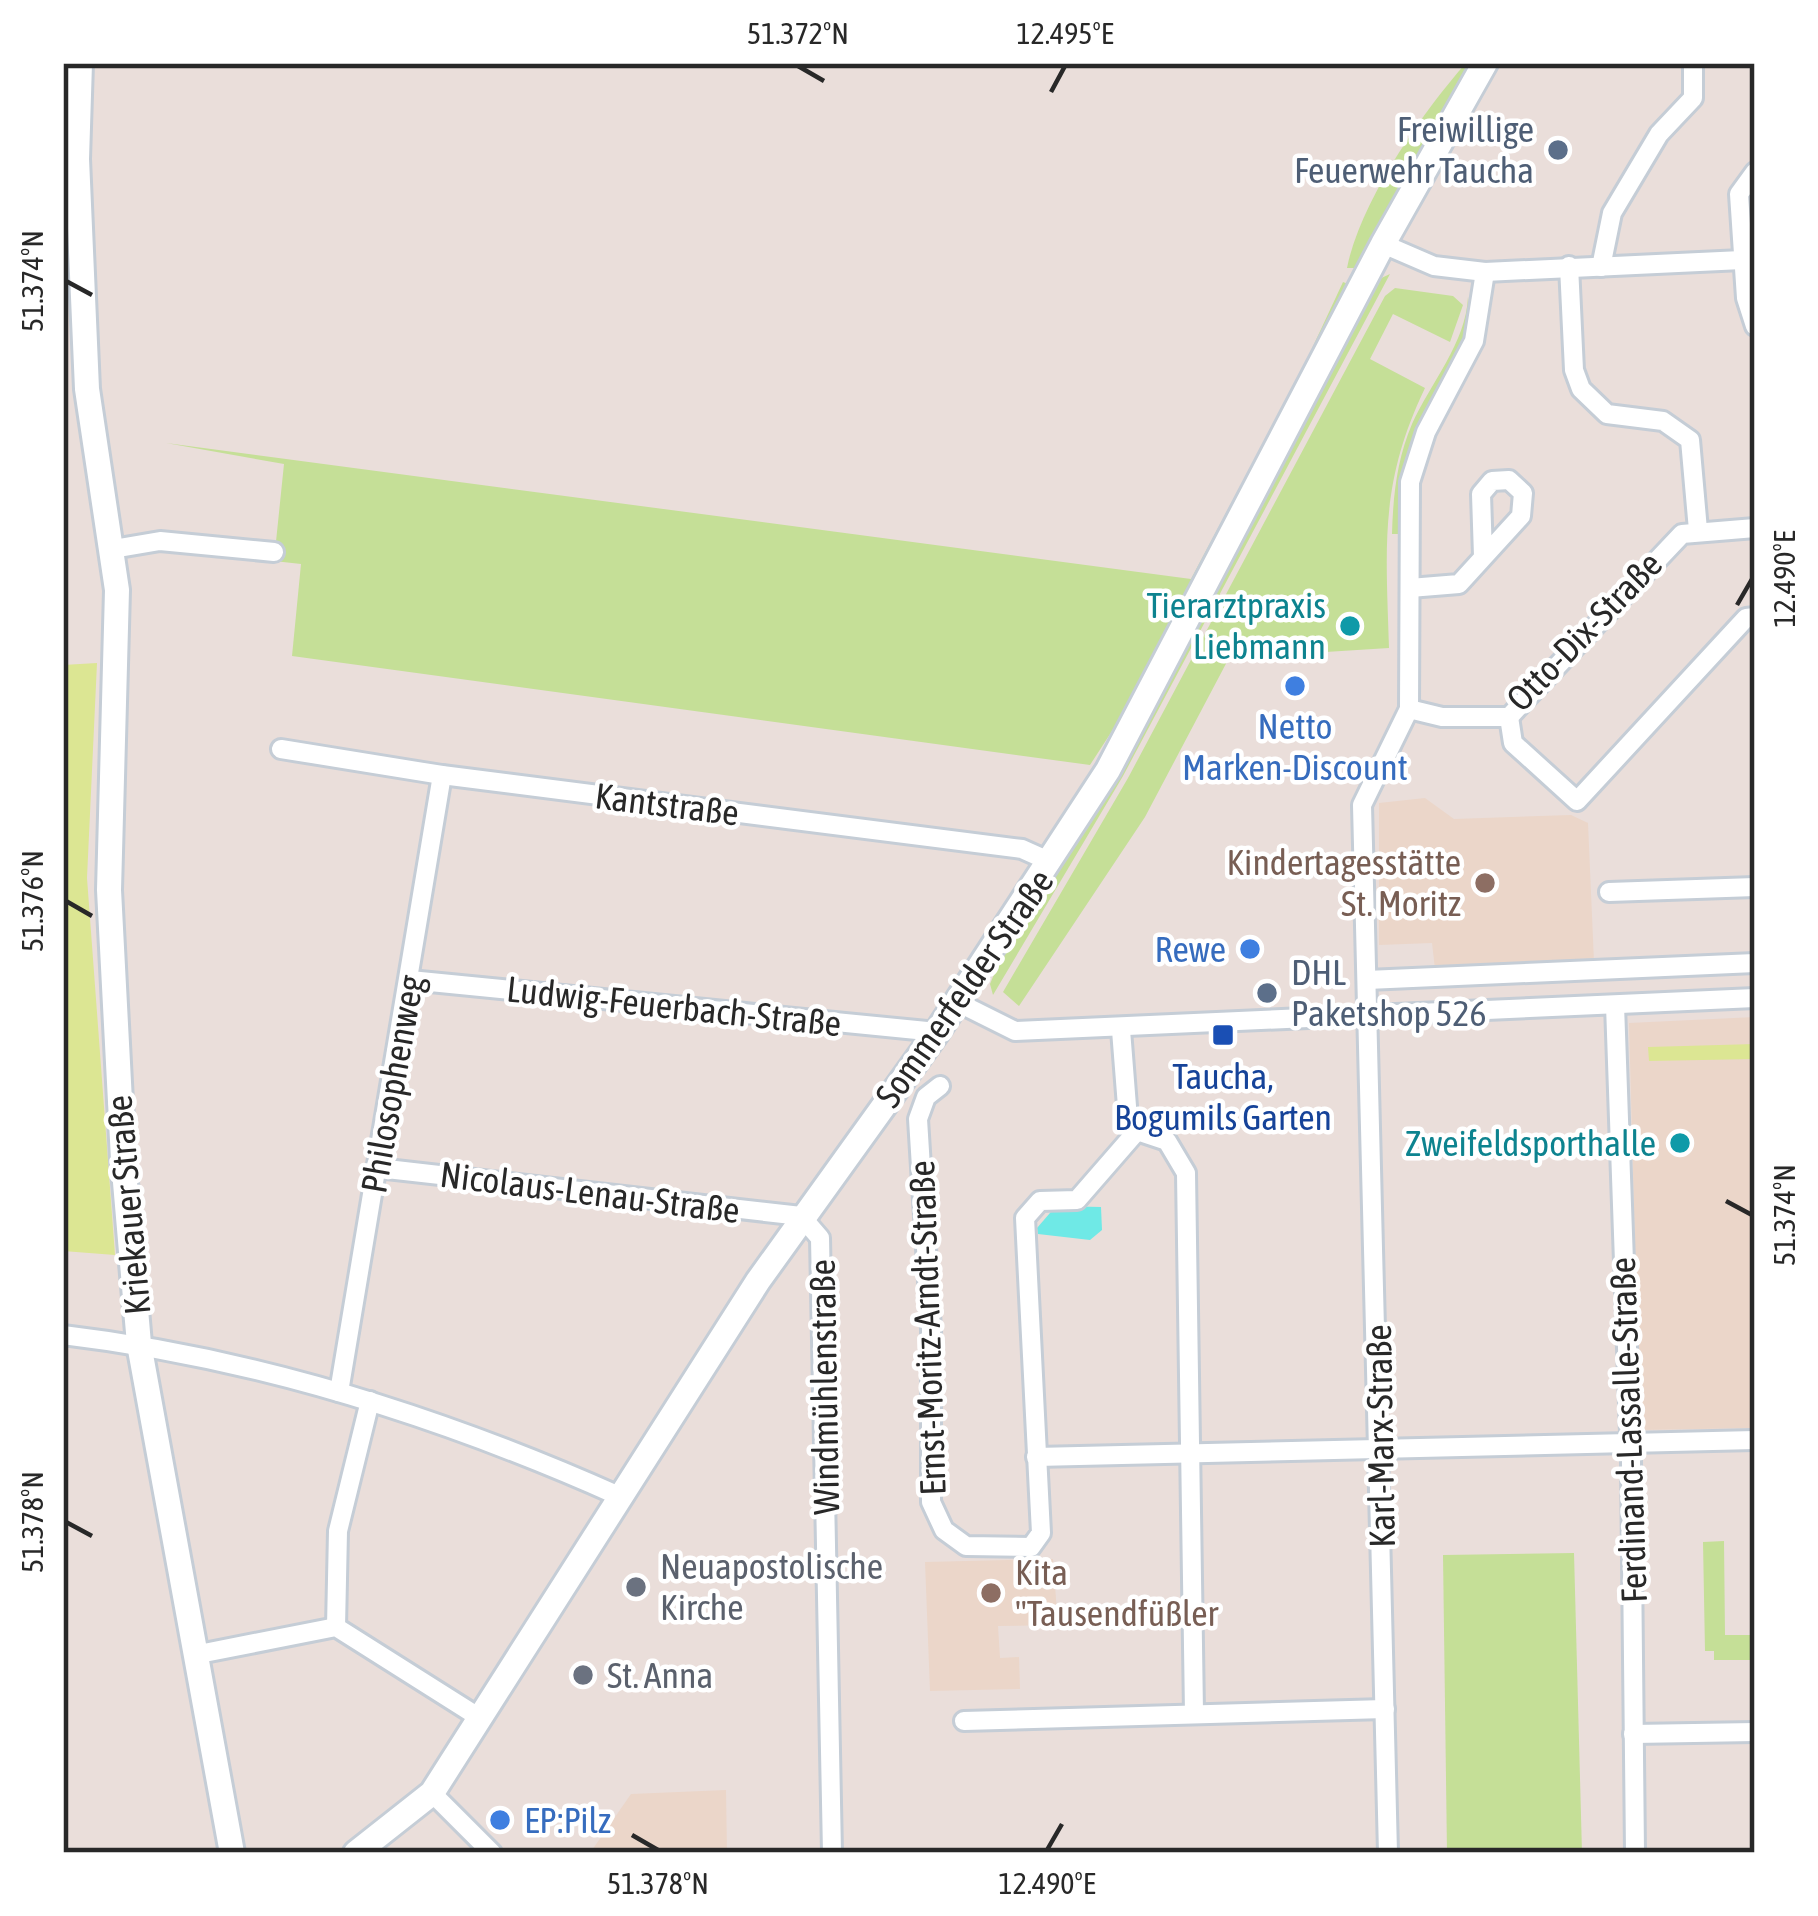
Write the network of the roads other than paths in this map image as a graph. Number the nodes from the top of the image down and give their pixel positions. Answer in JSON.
{"nodes":[{"id":1,"x":80,"y":63,"type":"edge"},
{"id":2,"x":1485,"y":63,"type":"edge"},
{"id":3,"x":1693,"y":63,"type":"edge"},
{"id":4,"x":1755,"y":172,"type":"edge"},
{"id":5,"x":1383,"y":244,"type":"junction"},
{"id":6,"x":1742,"y":260,"type":"junction"},
{"id":7,"x":1570,"y":266,"type":"junction"},
{"id":8,"x":1601,"y":267,"type":"junction"},
{"id":9,"x":1485,"y":272,"type":"junction"},
{"id":10,"x":1755,"y":326,"type":"edge"},
{"id":11,"x":1755,"y":528,"type":"edge"},
{"id":12,"x":1699,"y":530,"type":"junction"},
{"id":13,"x":113,"y":548,"type":"junction"},
{"id":14,"x":274,"y":552,"type":"dead end"},
{"id":15,"x":1483,"y":556,"type":"dead end"},
{"id":16,"x":1409,"y":588,"type":"junction"},
{"id":17,"x":1755,"y":617,"type":"edge"},
{"id":18,"x":1409,"y":709,"type":"junction"},
{"id":19,"x":1509,"y":718,"type":"junction"},
{"id":20,"x":281,"y":749,"type":"dead end"},
{"id":21,"x":442,"y":775,"type":"junction"},
{"id":22,"x":1051,"y":862,"type":"junction"},
{"id":23,"x":1755,"y":887,"type":"edge"},
{"id":24,"x":1609,"y":892,"type":"dead end"},
{"id":25,"x":1755,"y":963,"type":"edge"},
{"id":26,"x":410,"y":980,"type":"junction"},
{"id":27,"x":1367,"y":980,"type":"junction"},
{"id":28,"x":1755,"y":998,"type":"edge"},
{"id":29,"x":956,"y":1002,"type":"junction"},
{"id":30,"x":1615,"y":1005,"type":"junction"},
{"id":31,"x":1368,"y":1019,"type":"junction"},
{"id":32,"x":1121,"y":1030,"type":"junction"},
{"id":33,"x":937,"y":1032,"type":"junction"},
{"id":34,"x":940,"y":1086,"type":"dead end"},
{"id":35,"x":1138,"y":1131,"type":"junction"},
{"id":36,"x":378,"y":1168,"type":"junction"},
{"id":37,"x":801,"y":1216,"type":"junction"},
{"id":38,"x":63,"y":1335,"type":"edge"},
{"id":39,"x":140,"y":1344,"type":"junction"},
{"id":40,"x":339,"y":1392,"type":"junction"},
{"id":41,"x":370,"y":1401,"type":"junction"},
{"id":42,"x":1755,"y":1440,"type":"edge"},
{"id":43,"x":1627,"y":1444,"type":"junction"},
{"id":44,"x":1380,"y":1449,"type":"junction"},
{"id":45,"x":1187,"y":1454,"type":"junction"},
{"id":46,"x":1036,"y":1457,"type":"junction"},
{"id":47,"x":619,"y":1496,"type":"junction"},
{"id":48,"x":336,"y":1627,"type":"junction"},
{"id":49,"x":194,"y":1655,"type":"junction"},
{"id":50,"x":1384,"y":1709,"type":"junction"},
{"id":51,"x":1194,"y":1713,"type":"junction"},
{"id":52,"x":480,"y":1718,"type":"junction"},
{"id":53,"x":964,"y":1721,"type":"dead end"},
{"id":54,"x":1755,"y":1732,"type":"edge"},
{"id":55,"x":1633,"y":1734,"type":"junction"},
{"id":56,"x":432,"y":1793,"type":"junction"},
{"id":57,"x":232,"y":1853,"type":"edge"},
{"id":58,"x":356,"y":1853,"type":"edge"},
{"id":59,"x":492,"y":1853,"type":"edge"},
{"id":60,"x":832,"y":1853,"type":"edge"},
{"id":61,"x":1388,"y":1853,"type":"edge"},
{"id":62,"x":1635,"y":1853,"type":"edge"}],
"edges":[{"from":1,"to":13,"type":"main road","name":"Kriekauer Straße"},
{"from":2,"to":5,"type":"main road","name":"Sommerfelder Straße"},
{"from":3,"to":8,"type":"street"},
{"from":4,"to":6,"type":"street"},
{"from":5,"to":9,"type":"street"},
{"from":5,"to":22,"type":"main road","name":"Sommerfelder Straße"},
{"from":6,"to":8,"type":"street"},
{"from":6,"to":10,"type":"street"},
{"from":7,"to":8,"type":"street"},
{"from":7,"to":9,"type":"street"},
{"from":7,"to":12,"type":"street"},
{"from":9,"to":16,"type":"street"},
{"from":11,"to":12,"type":"street","name":"Otto-Dix-Straße"},
{"from":12,"to":19,"type":"street","name":"Otto-Dix-Straße"},
{"from":13,"to":14,"type":"street"},
{"from":13,"to":39,"type":"main road","name":"Kriekauer Straße"},
{"from":15,"to":16,"type":"street"},
{"from":16,"to":18,"type":"street"},
{"from":17,"to":19,"type":"street"},
{"from":18,"to":19,"type":"street","name":"Otto-Dix-Straße"},
{"from":18,"to":27,"type":"street","name":"Karl-Marx-Straße"},
{"from":20,"to":21,"type":"street","name":"Kantstraße"},
{"from":21,"to":22,"type":"street","name":"Kantstraße"},
{"from":21,"to":26,"type":"street","name":"Philosophenweg"},
{"from":22,"to":29,"type":"main road","name":"Sommerfelder Straße"},
{"from":23,"to":24,"type":"street"},
{"from":25,"to":27,"type":"street"},
{"from":26,"to":33,"type":"street","name":"Ludwig-Feuerbach-Straße"},
{"from":26,"to":36,"type":"street","name":"Philosophenweg"},
{"from":27,"to":31,"type":"street","name":"Karl-Marx-Straße"},
{"from":28,"to":30,"type":"street"},
{"from":29,"to":32,"type":"street"},
{"from":29,"to":33,"type":"main road","name":"Sommerfelder Straße"},
{"from":30,"to":31,"type":"street"},
{"from":30,"to":43,"type":"street","name":"Ferdinand-Lassalle-Straße"},
{"from":31,"to":32,"type":"street"},
{"from":31,"to":44,"type":"street","name":"Karl-Marx-Straße"},
{"from":32,"to":35,"type":"street"},
{"from":33,"to":37,"type":"main road","name":"Sommerfelder Straße"},
{"from":34,"to":46,"type":"street","name":"Ernst-Moritz-Arndt-Straße"},
{"from":35,"to":45,"type":"street"},
{"from":35,"to":46,"type":"street","name":"Ernst-Moritz-Arndt-Straße"},
{"from":36,"to":37,"type":"street","name":"Nicolaus-Lenau-Straße"},
{"from":36,"to":40,"type":"street","name":"Philosophenweg"},
{"from":37,"to":47,"type":"main road","name":"Sommerfelder Straße"},
{"from":37,"to":60,"type":"street","name":"Windmühlenstraße"},
{"from":38,"to":39,"type":"street"},
{"from":39,"to":40,"type":"street"},
{"from":39,"to":49,"type":"main road","name":"Kriekauer Straße"},
{"from":40,"to":41,"type":"street"},
{"from":41,"to":47,"type":"street"},
{"from":41,"to":48,"type":"street"},
{"from":42,"to":43,"type":"street"},
{"from":43,"to":44,"type":"street"},
{"from":43,"to":55,"type":"street","name":"Ferdinand-Lassalle-Straße"},
{"from":44,"to":45,"type":"street"},
{"from":44,"to":50,"type":"street","name":"Karl-Marx-Straße"},
{"from":45,"to":46,"type":"street"},
{"from":45,"to":51,"type":"street"},
{"from":47,"to":52,"type":"main road","name":"Sommerfelder Straße"},
{"from":48,"to":49,"type":"street"},
{"from":48,"to":52,"type":"street"},
{"from":49,"to":57,"type":"main road","name":"Kriekauer Straße"},
{"from":50,"to":51,"type":"street"},
{"from":50,"to":61,"type":"street","name":"Karl-Marx-Straße"},
{"from":51,"to":53,"type":"street"},
{"from":52,"to":56,"type":"main road","name":"Sommerfelder Straße"},
{"from":54,"to":55,"type":"street"},
{"from":55,"to":62,"type":"street","name":"Ferdinand-Lassalle-Straße"},
{"from":56,"to":58,"type":"main road","name":"Sommerfelder Straße"},
{"from":56,"to":59,"type":"street"}]}
